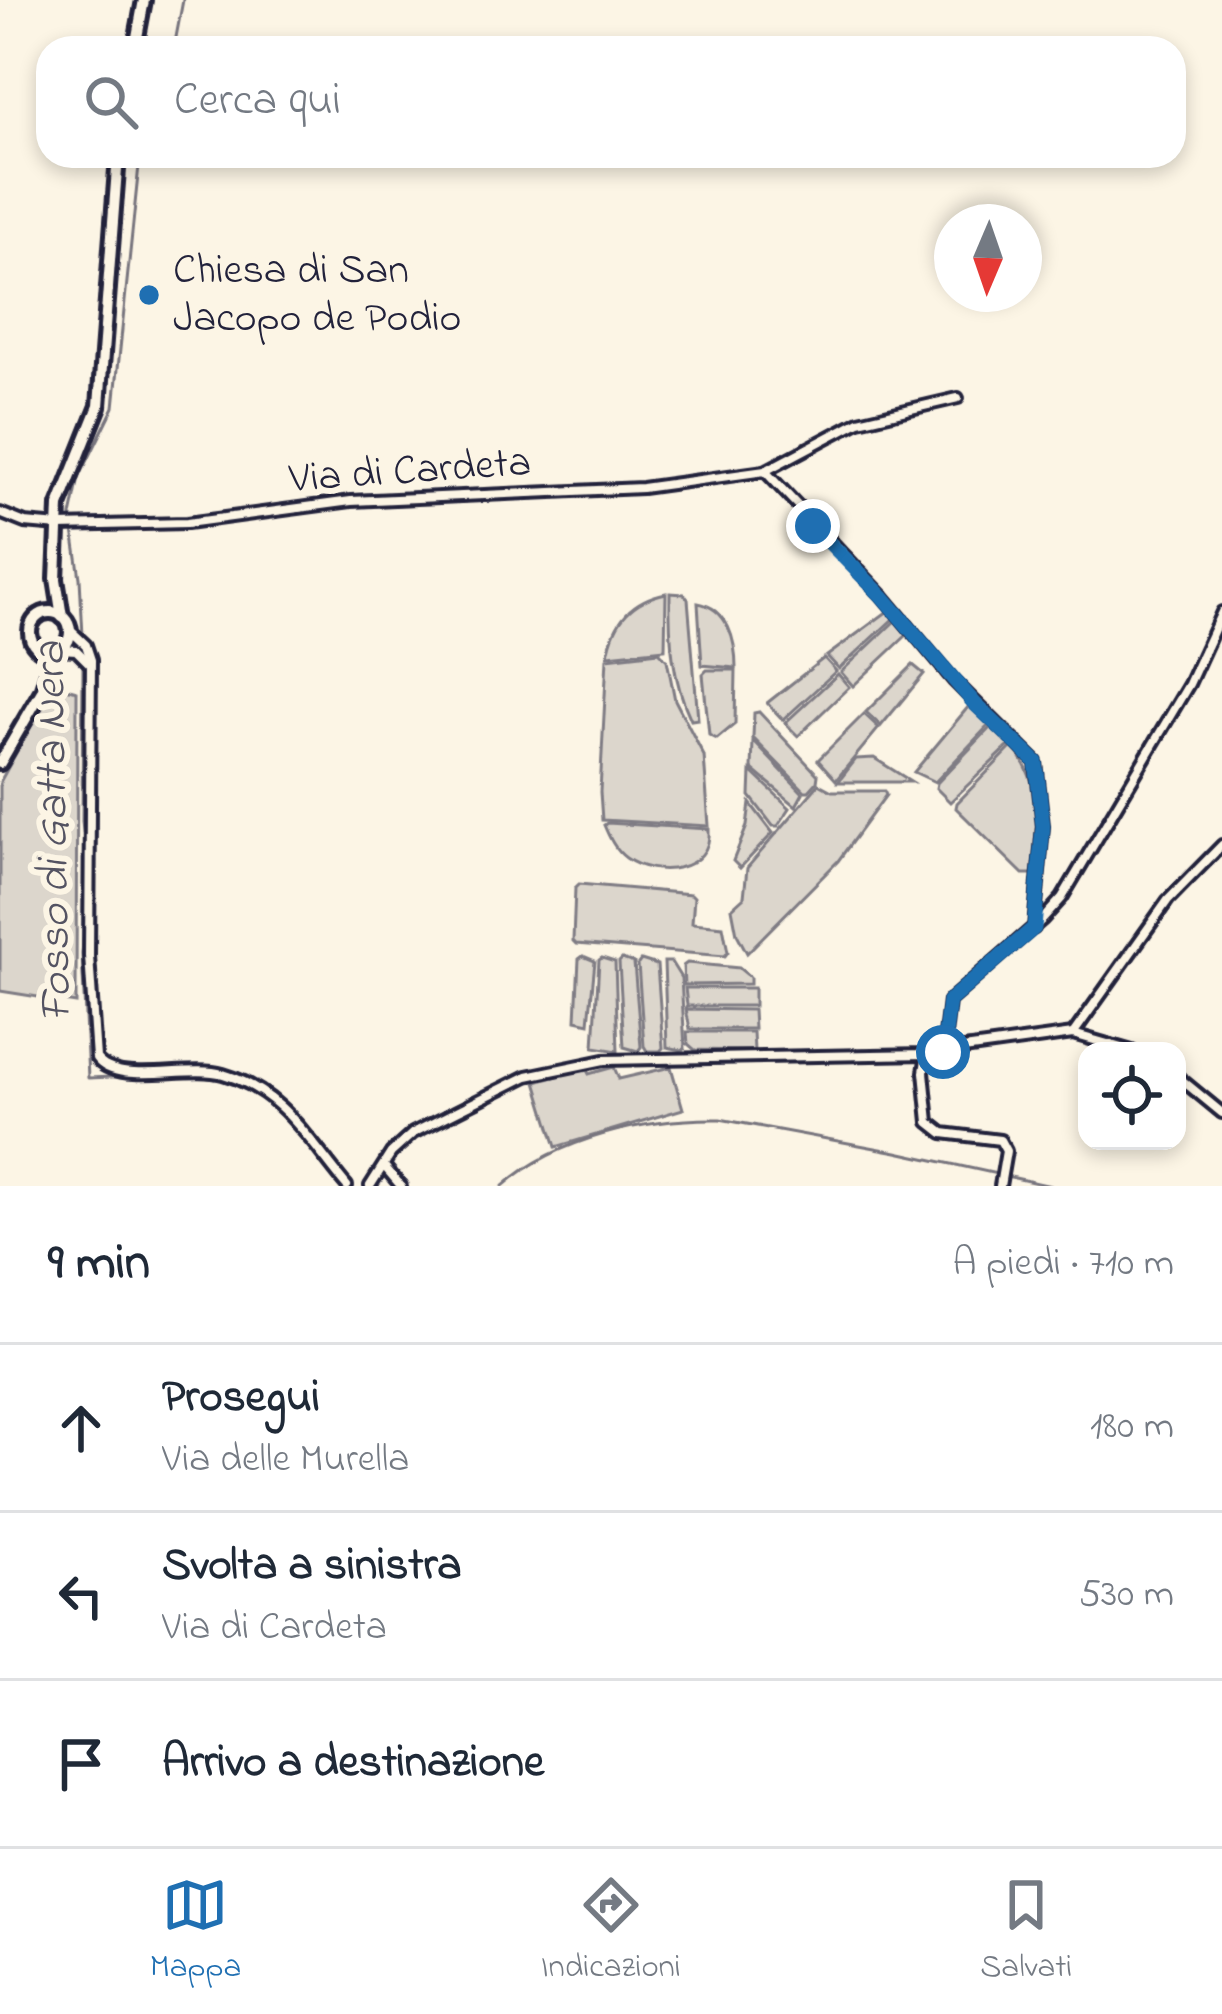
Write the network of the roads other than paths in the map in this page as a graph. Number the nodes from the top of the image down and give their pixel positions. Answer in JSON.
{"nodes":[{"id":1,"x":144,"y":0,"type":"edge"},
{"id":2,"x":137,"y":36,"type":"edge"},
{"id":3,"x":117,"y":168,"type":"edge"},
{"id":4,"x":958,"y":398,"type":"dead end"},
{"id":5,"x":765,"y":471,"type":"junction"},
{"id":6,"x":0,"y":513,"type":"edge"},
{"id":7,"x":67,"y":526,"type":"junction"},
{"id":8,"x":56,"y":579,"type":"junction"},
{"id":9,"x":1222,"y":612,"type":"edge"},
{"id":10,"x":43,"y":614,"type":"junction"},
{"id":11,"x":79,"y":643,"type":"junction"},
{"id":12,"x":37,"y":647,"type":"junction"},
{"id":13,"x":58,"y":650,"type":"junction"},
{"id":14,"x":46,"y":677,"type":"junction"},
{"id":15,"x":0,"y":763,"type":"edge"},
{"id":16,"x":1222,"y":845,"type":"edge"},
{"id":17,"x":1034,"y":928,"type":"junction"},
{"id":18,"x":1073,"y":1034,"type":"junction"},
{"id":19,"x":1101,"y":1042,"type":"edge"},
{"id":20,"x":943,"y":1052,"type":"junction"},
{"id":21,"x":927,"y":1054,"type":"junction"},
{"id":22,"x":1186,"y":1083,"type":"edge"},
{"id":23,"x":1222,"y":1113,"type":"edge"},
{"id":24,"x":384,"y":1166,"type":"junction"},
{"id":25,"x":1001,"y":1180,"type":"edge"},
{"id":26,"x":347,"y":1186,"type":"edge"},
{"id":27,"x":370,"y":1186,"type":"edge"},
{"id":28,"x":401,"y":1186,"type":"edge"}],
"edges":[{"from":1,"to":2,"type":"main road"},
{"from":3,"to":7,"type":"main road"},
{"from":4,"to":5,"type":"street","name":"Via di Cardeta"},
{"from":5,"to":7,"type":"street","name":"Via di Cardeta"},
{"from":5,"to":17,"type":"street"},
{"from":6,"to":7,"type":"street","name":"Via di Cardeta"},
{"from":7,"to":8,"type":"main road"},
{"from":8,"to":10,"type":"main road"},
{"from":8,"to":11,"type":"main road"},
{"from":9,"to":17,"type":"street"},
{"from":10,"to":11,"type":"main road"},
{"from":10,"to":12,"type":"main road"},
{"from":11,"to":13,"type":"street"},
{"from":11,"to":13,"type":"main road"},
{"from":11,"to":26,"type":"street"},
{"from":12,"to":13,"type":"main road"},
{"from":12,"to":14,"type":"main road"},
{"from":13,"to":14,"type":"main road"},
{"from":14,"to":15,"type":"main road"},
{"from":16,"to":18,"type":"street"},
{"from":17,"to":20,"type":"street"},
{"from":18,"to":19,"type":"street"},
{"from":18,"to":20,"type":"street"},
{"from":20,"to":21,"type":"street"},
{"from":21,"to":24,"type":"street"},
{"from":21,"to":25,"type":"street"},
{"from":22,"to":23,"type":"street"},
{"from":24,"to":27,"type":"street"},
{"from":24,"to":28,"type":"street"}]}
